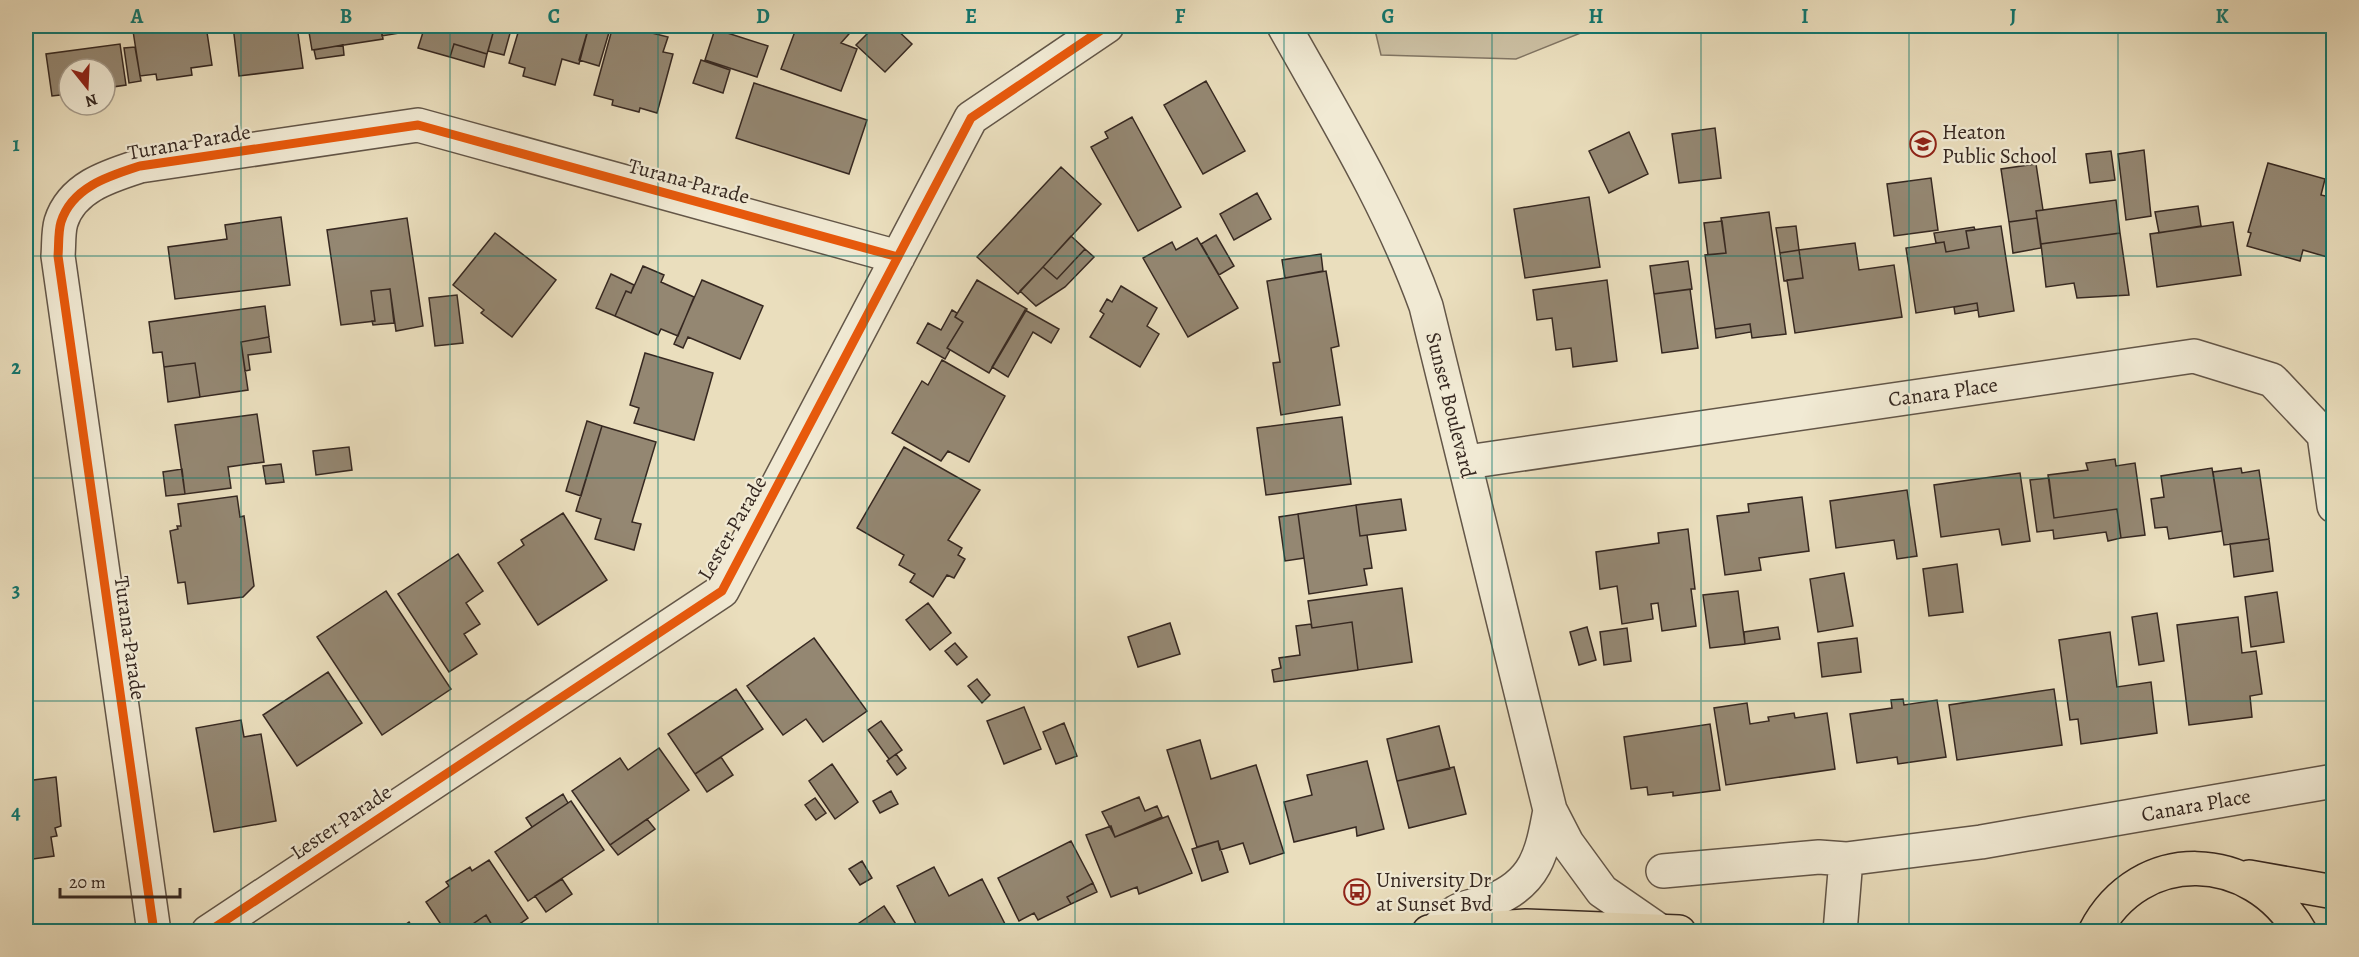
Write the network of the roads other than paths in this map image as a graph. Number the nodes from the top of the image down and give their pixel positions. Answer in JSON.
{"nodes":[{"id":1,"x":1107,"y":26,"type":"edge"},
{"id":2,"x":1284,"y":26,"type":"edge"},
{"id":3,"x":898,"y":257,"type":"junction"},
{"id":4,"x":1467,"y":462,"type":"junction"},
{"id":5,"x":2334,"y":506,"type":"edge"},
{"id":6,"x":2334,"y":781,"type":"edge"},
{"id":7,"x":1550,"y":810,"type":"junction"},
{"id":8,"x":1846,"y":859,"type":"junction"},
{"id":9,"x":1663,"y":871,"type":"dead end"},
{"id":10,"x":2236,"y":875,"type":"junction"},
{"id":11,"x":2334,"y":892,"type":"edge"},
{"id":12,"x":1668,"y":930,"type":"edge"},
{"id":13,"x":1435,"y":931,"type":"edge"},
{"id":14,"x":2094,"y":931,"type":"edge"},
{"id":15,"x":154,"y":932,"type":"edge"},
{"id":16,"x":208,"y":932,"type":"edge"},
{"id":17,"x":1430,"y":932,"type":"edge"},
{"id":18,"x":1840,"y":932,"type":"edge"},
{"id":19,"x":2300,"y":932,"type":"edge"}],
"edges":[{"from":1,"to":3,"type":"street","name":"Lester Parade"},
{"from":2,"to":4,"type":"street","name":"Sunset Boulevard"},
{"from":3,"to":15,"type":"street","name":"Turana Parade"},
{"from":3,"to":16,"type":"street","name":"Lester Parade"},
{"from":4,"to":5,"type":"street","name":"Canara Place"},
{"from":4,"to":7,"type":"street","name":"Sunset Boulevard"},
{"from":6,"to":8,"type":"street","name":"Canara Place"},
{"from":7,"to":12,"type":"street","name":"Sunset Boulevard"},
{"from":7,"to":13,"type":"street","name":"Sunset Boulevard"},
{"from":8,"to":9,"type":"street","name":"Canara Place"},
{"from":8,"to":18,"type":"street"},
{"from":10,"to":11,"type":"main road"},
{"from":10,"to":14,"type":"main road"},
{"from":10,"to":19,"type":"main road"},
{"from":12,"to":13,"type":"main road"},
{"from":13,"to":17,"type":"main road"}]}
